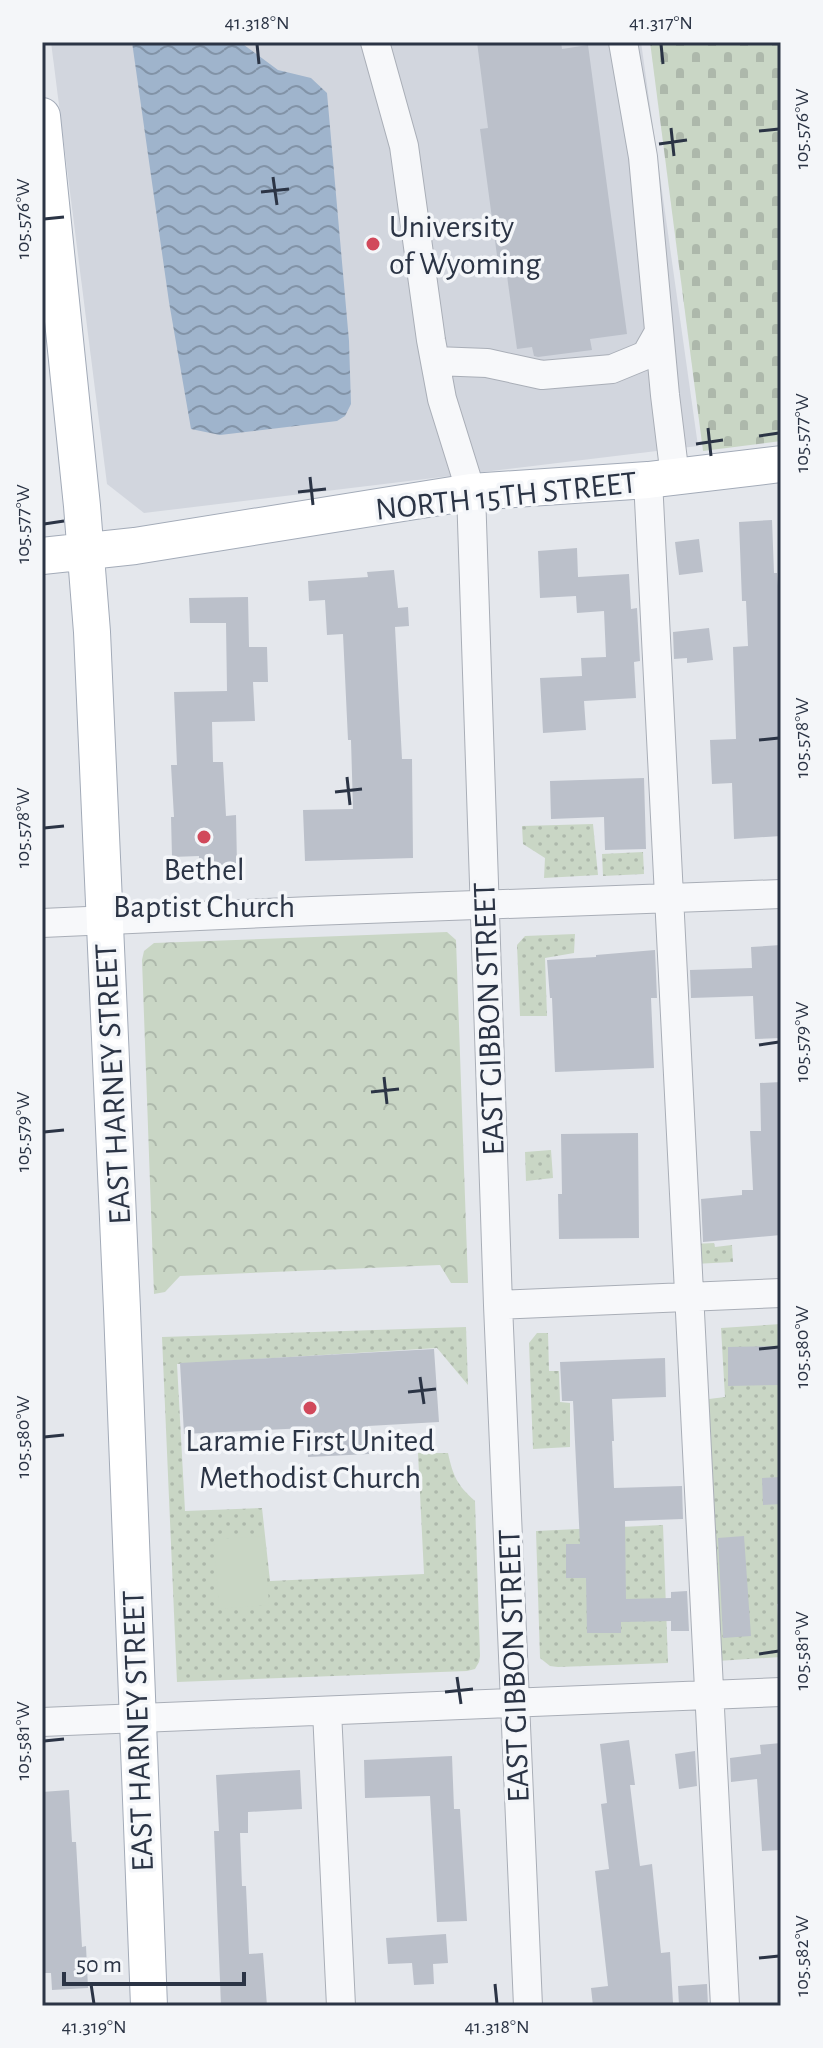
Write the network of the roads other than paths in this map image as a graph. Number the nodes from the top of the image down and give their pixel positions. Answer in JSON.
{"nodes":[{"id":1,"x":375,"y":42,"type":"edge"},
{"id":2,"x":623,"y":42,"type":"edge"},
{"id":3,"x":42,"y":116,"type":"edge"},
{"id":4,"x":659,"y":332,"type":"junction"},
{"id":5,"x":435,"y":361,"type":"junction"},
{"id":6,"x":781,"y":464,"type":"edge"},
{"id":7,"x":662,"y":479,"type":"junction"},
{"id":8,"x":471,"y":492,"type":"junction"},
{"id":9,"x":86,"y":552,"type":"junction"},
{"id":10,"x":42,"y":556,"type":"edge"},
{"id":11,"x":781,"y":894,"type":"edge"},
{"id":12,"x":669,"y":898,"type":"junction"},
{"id":13,"x":484,"y":905,"type":"junction"},
{"id":14,"x":105,"y":921,"type":"junction"},
{"id":15,"x":42,"y":923,"type":"edge"},
{"id":16,"x":781,"y":1293,"type":"edge"},
{"id":17,"x":689,"y":1296,"type":"junction"},
{"id":18,"x":498,"y":1305,"type":"junction"},
{"id":19,"x":781,"y":1692,"type":"edge"},
{"id":20,"x":709,"y":1695,"type":"junction"},
{"id":21,"x":515,"y":1703,"type":"junction"},
{"id":22,"x":327,"y":1711,"type":"junction"},
{"id":23,"x":137,"y":1718,"type":"junction"},
{"id":24,"x":42,"y":1722,"type":"edge"},
{"id":25,"x":149,"y":2006,"type":"edge"},
{"id":26,"x":341,"y":2006,"type":"edge"},
{"id":27,"x":528,"y":2006,"type":"edge"},
{"id":28,"x":725,"y":2006,"type":"edge"}],
"edges":[{"from":1,"to":5,"type":"street","name":"EAST GIBBON STREET"},
{"from":2,"to":4,"type":"street"},
{"from":3,"to":9,"type":"main road","name":"EAST HARNEY STREET"},
{"from":4,"to":5,"type":"street"},
{"from":4,"to":7,"type":"street"},
{"from":5,"to":8,"type":"street","name":"EAST GIBBON STREET"},
{"from":6,"to":7,"type":"main road","name":"NORTH 15TH STREET"},
{"from":7,"to":8,"type":"main road","name":"NORTH 15TH STREET"},
{"from":7,"to":12,"type":"street"},
{"from":8,"to":9,"type":"main road","name":"NORTH 15TH STREET"},
{"from":8,"to":13,"type":"street","name":"EAST GIBBON STREET"},
{"from":9,"to":10,"type":"main road","name":"NORTH 15TH STREET"},
{"from":9,"to":14,"type":"main road","name":"EAST HARNEY STREET"},
{"from":11,"to":12,"type":"street"},
{"from":12,"to":13,"type":"street"},
{"from":12,"to":17,"type":"street"},
{"from":13,"to":14,"type":"street"},
{"from":13,"to":18,"type":"street","name":"EAST GIBBON STREET"},
{"from":14,"to":15,"type":"street"},
{"from":14,"to":23,"type":"main road","name":"EAST HARNEY STREET"},
{"from":16,"to":17,"type":"street"},
{"from":17,"to":18,"type":"street"},
{"from":17,"to":20,"type":"street"},
{"from":18,"to":21,"type":"street","name":"EAST GIBBON STREET"},
{"from":19,"to":20,"type":"street"},
{"from":20,"to":21,"type":"street"},
{"from":20,"to":28,"type":"street"},
{"from":21,"to":22,"type":"street"},
{"from":21,"to":27,"type":"street","name":"EAST GIBBON STREET"},
{"from":22,"to":23,"type":"street"},
{"from":22,"to":26,"type":"street"},
{"from":23,"to":24,"type":"street"},
{"from":23,"to":25,"type":"main road","name":"EAST HARNEY STREET"}]}
